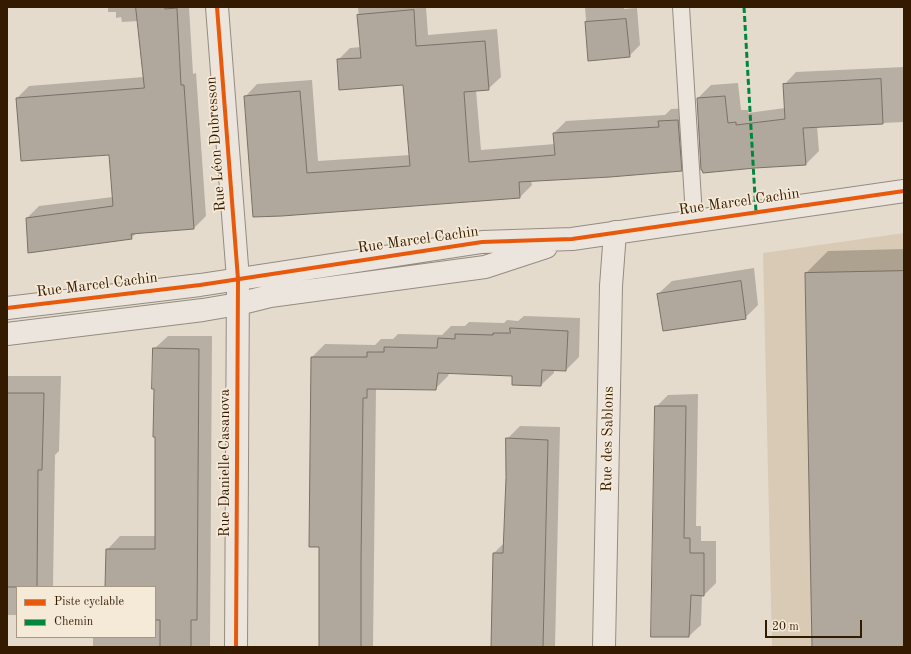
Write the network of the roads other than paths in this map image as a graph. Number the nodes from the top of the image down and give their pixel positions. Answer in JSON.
{"nodes":[{"id":1,"x":217,"y":7,"type":"edge"},
{"id":2,"x":681,"y":7,"type":"edge"},
{"id":3,"x":904,"y":191,"type":"edge"},
{"id":4,"x":692,"y":221,"type":"junction"},
{"id":5,"x":615,"y":232,"type":"junction"},
{"id":6,"x":572,"y":239,"type":"junction"},
{"id":7,"x":238,"y":279,"type":"junction"},
{"id":8,"x":238,"y":304,"type":"junction"},
{"id":9,"x":7,"y":308,"type":"edge"},
{"id":10,"x":7,"y":334,"type":"edge"},
{"id":11,"x":236,"y":647,"type":"edge"},
{"id":12,"x":604,"y":647,"type":"edge"}],
"edges":[{"from":1,"to":7,"type":"street","name":"Rue Léon Dubresson"},
{"from":2,"to":4,"type":"lane"},
{"from":3,"to":4,"type":"street","name":"Rue Marcel Cachin"},
{"from":4,"to":5,"type":"street","name":"Rue Marcel Cachin"},
{"from":5,"to":6,"type":"street","name":"Rue Marcel Cachin"},
{"from":5,"to":12,"type":"street","name":"Rue des Sablons"},
{"from":6,"to":7,"type":"street","name":"Rue Marcel Cachin"},
{"from":6,"to":8,"type":"street","name":"Rue Marcel Cachin"},
{"from":7,"to":8,"type":"street","name":"Rue Danielle Casanova"},
{"from":7,"to":9,"type":"street","name":"Rue Marcel Cachin"},
{"from":8,"to":10,"type":"street","name":"Rue Marcel Cachin"},
{"from":8,"to":11,"type":"street","name":"Rue Danielle Casanova"}]}
